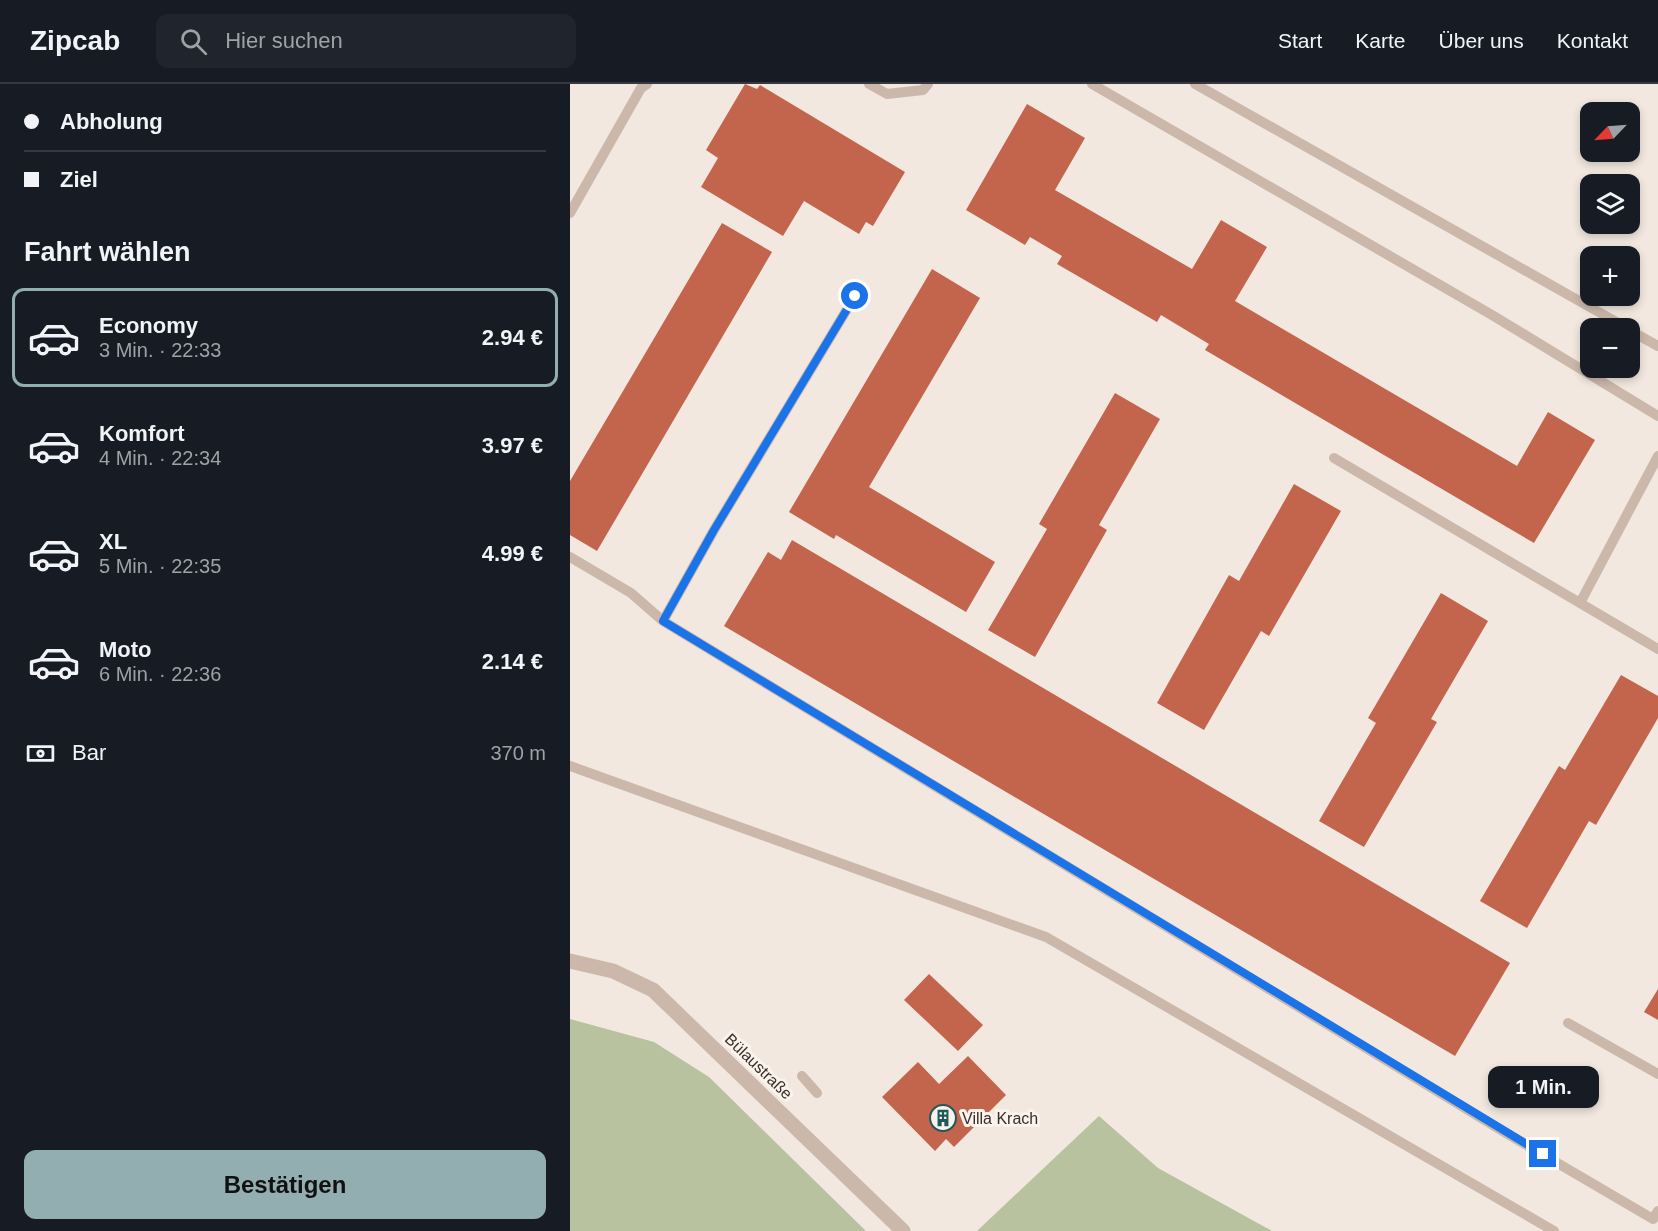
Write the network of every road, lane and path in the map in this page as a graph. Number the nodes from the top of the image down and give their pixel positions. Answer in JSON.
{"nodes":[{"id":1,"x":647,"y":84,"type":"edge"},
{"id":2,"x":869,"y":84,"type":"edge"},
{"id":3,"x":928,"y":84,"type":"edge"},
{"id":4,"x":1092,"y":84,"type":"edge"},
{"id":5,"x":1195,"y":84,"type":"edge"},
{"id":6,"x":570,"y":213,"type":"edge"},
{"id":7,"x":855,"y":296,"type":"dead end"},
{"id":8,"x":1609,"y":318,"type":"edge"},
{"id":9,"x":1640,"y":336,"type":"edge"},
{"id":10,"x":1658,"y":346,"type":"edge"},
{"id":11,"x":1658,"y":416,"type":"edge"},
{"id":12,"x":1658,"y":456,"type":"edge"},
{"id":13,"x":1334,"y":458,"type":"dead end"},
{"id":14,"x":570,"y":557,"type":"edge"},
{"id":15,"x":1580,"y":603,"type":"junction"},
{"id":16,"x":663,"y":621,"type":"junction"},
{"id":17,"x":1658,"y":649,"type":"edge"},
{"id":18,"x":570,"y":766,"type":"edge"},
{"id":19,"x":570,"y":961,"type":"edge"},
{"id":20,"x":1568,"y":1023,"type":"dead end"},
{"id":21,"x":1658,"y":1074,"type":"edge"},
{"id":22,"x":802,"y":1077,"type":"dead end"},
{"id":23,"x":817,"y":1093,"type":"dead end"},
{"id":24,"x":1658,"y":1211,"type":"edge"},
{"id":25,"x":903,"y":1231,"type":"edge"},
{"id":26,"x":1554,"y":1231,"type":"edge"}],
"edges":[{"from":1,"to":6,"type":"lane"},
{"from":2,"to":3,"type":"lane"},
{"from":4,"to":11,"type":"lane"},
{"from":5,"to":8,"type":"lane"},
{"from":7,"to":16,"type":"lane"},
{"from":9,"to":10,"type":"lane"},
{"from":12,"to":15,"type":"lane"},
{"from":13,"to":15,"type":"lane"},
{"from":14,"to":16,"type":"lane"},
{"from":15,"to":17,"type":"lane"},
{"from":16,"to":24,"type":"lane"},
{"from":18,"to":26,"type":"lane"},
{"from":19,"to":25,"type":"street","name":"Bülaustraße"},
{"from":20,"to":21,"type":"lane"},
{"from":22,"to":23,"type":"lane"}]}
